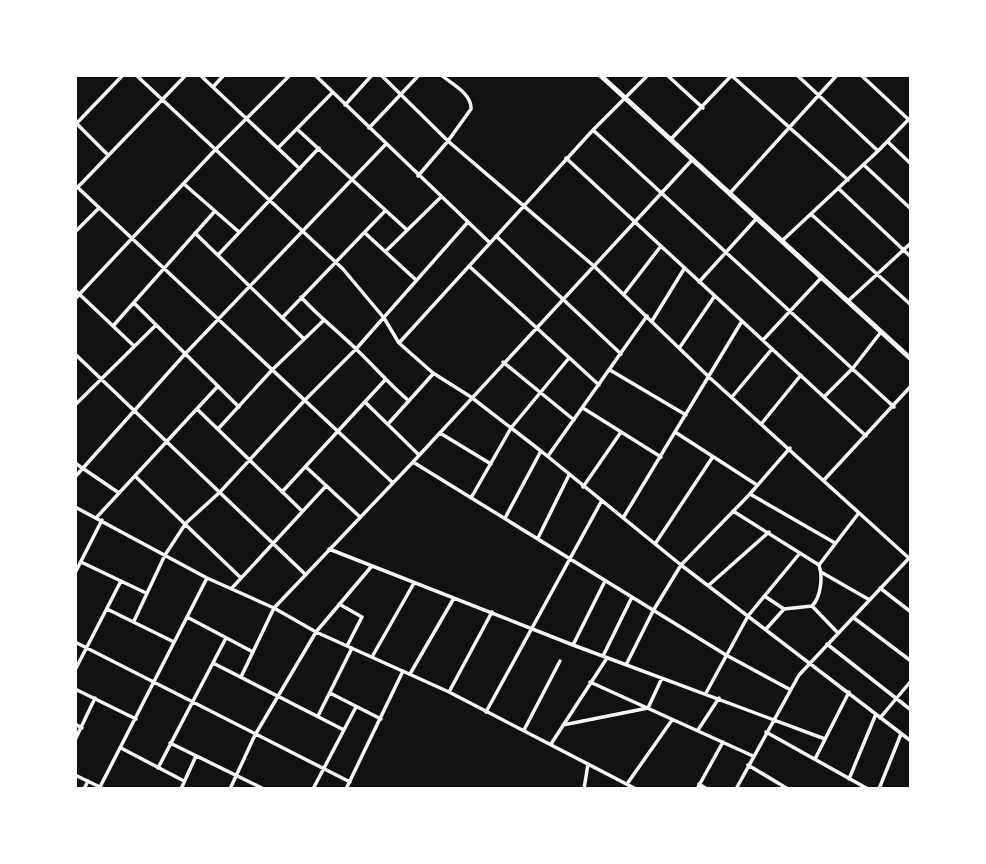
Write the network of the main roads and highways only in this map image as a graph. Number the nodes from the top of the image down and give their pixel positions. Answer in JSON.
{"nodes":[{"id":1,"x":600,"y":75,"type":"edge"},
{"id":2,"x":911,"y":359,"type":"edge"}],
"edges":[{"from":1,"to":2,"type":"highway"}]}
